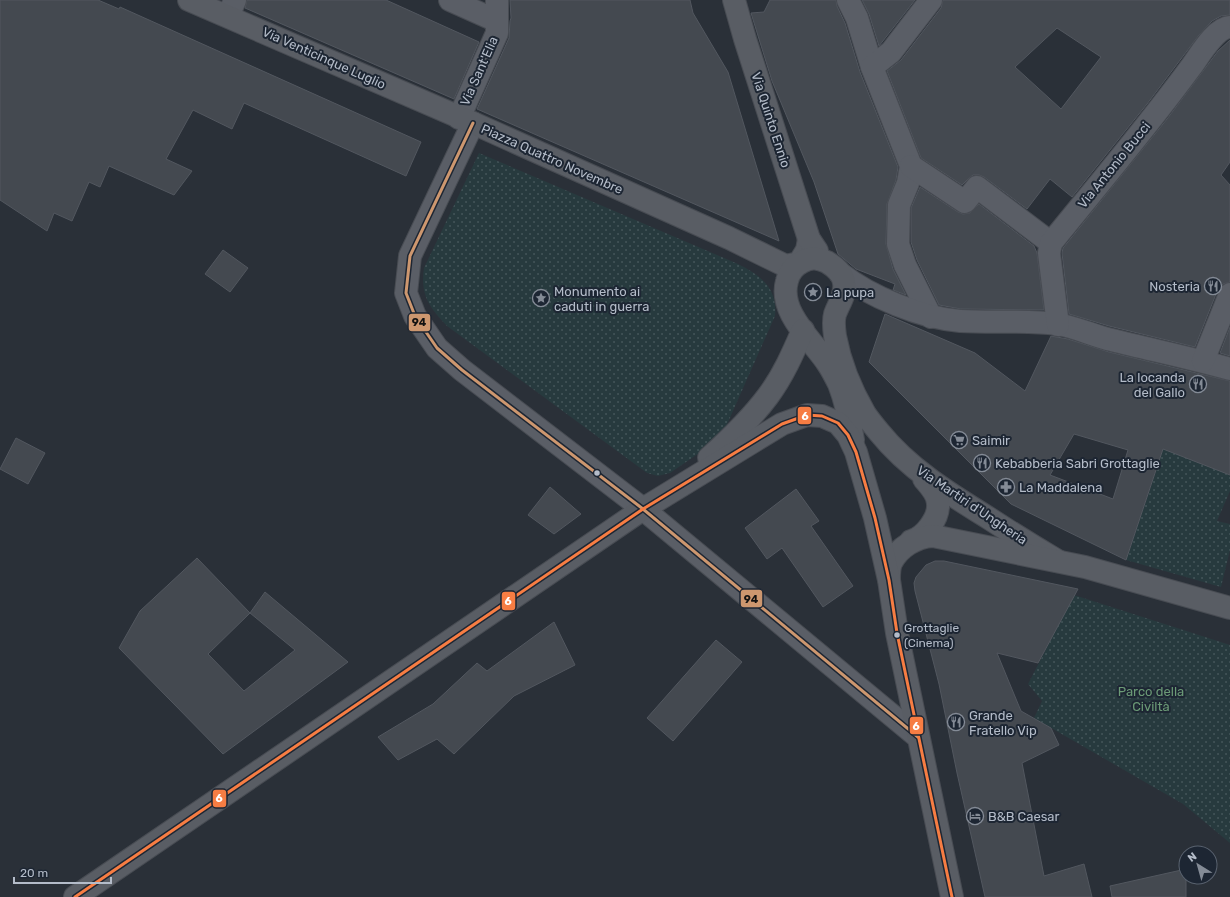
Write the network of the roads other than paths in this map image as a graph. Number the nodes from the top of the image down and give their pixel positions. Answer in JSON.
{"nodes":[{"id":1,"x":189,"y":0,"type":"edge"},
{"id":2,"x":450,"y":0,"type":"edge"},
{"id":3,"x":734,"y":0,"type":"edge"},
{"id":4,"x":848,"y":0,"type":"edge"},
{"id":5,"x":931,"y":0,"type":"edge"},
{"id":6,"x":232,"y":8,"type":"edge"},
{"id":7,"x":497,"y":10,"type":"edge"},
{"id":8,"x":1230,"y":27,"type":"edge"},
{"id":9,"x":872,"y":67,"type":"junction"},
{"id":10,"x":466,"y":120,"type":"junction"},
{"id":11,"x":911,"y":166,"type":"junction"},
{"id":12,"x":809,"y":239,"type":"junction"},
{"id":13,"x":1051,"y":243,"type":"junction"},
{"id":14,"x":799,"y":263,"type":"junction"},
{"id":15,"x":835,"y":268,"type":"junction"},
{"id":16,"x":1230,"y":294,"type":"edge"},
{"id":17,"x":931,"y":317,"type":"junction"},
{"id":18,"x":1058,"y":324,"type":"junction"},
{"id":19,"x":803,"y":330,"type":"junction"},
{"id":20,"x":1203,"y":361,"type":"junction"},
{"id":21,"x":1230,"y":369,"type":"edge"},
{"id":22,"x":856,"y":452,"type":"junction"},
{"id":23,"x":916,"y":469,"type":"junction"},
{"id":24,"x":672,"y":492,"type":"junction"},
{"id":25,"x":643,"y":509,"type":"junction"},
{"id":26,"x":875,"y":518,"type":"junction"},
{"id":27,"x":914,"y":540,"type":"junction"},
{"id":28,"x":1058,"y":562,"type":"junction"},
{"id":29,"x":889,"y":580,"type":"junction"},
{"id":30,"x":1230,"y":608,"type":"edge"},
{"id":31,"x":918,"y":737,"type":"junction"},
{"id":32,"x":75,"y":897,"type":"edge"},
{"id":33,"x":952,"y":897,"type":"edge"}],
"edges":[{"from":1,"to":6,"type":"street","name":"Via Venticinque Luglio"},
{"from":2,"to":7,"type":"street"},
{"from":3,"to":12,"type":"street","name":"Via Quinto Ennio"},
{"from":4,"to":9,"type":"street"},
{"from":5,"to":9,"type":"street"},
{"from":6,"to":10,"type":"street","name":"Via Venticinque Luglio"},
{"from":7,"to":10,"type":"street","name":"Via Sant'Elia"},
{"from":8,"to":13,"type":"street","name":"Via Antonio Bucci"},
{"from":9,"to":11,"type":"street"},
{"from":10,"to":14,"type":"street","name":"Piazza Quattro Novembre"},
{"from":10,"to":25,"type":"street","name":"Piazza Quattro Novembre"},
{"from":11,"to":13,"type":"street"},
{"from":11,"to":17,"type":"street"},
{"from":12,"to":14,"type":"street"},
{"from":12,"to":15,"type":"street","name":"Via Quinto Ennio"},
{"from":13,"to":18,"type":"street"},
{"from":14,"to":15,"type":"street"},
{"from":14,"to":19,"type":"street"},
{"from":15,"to":17,"type":"street"},
{"from":15,"to":23,"type":"street","name":"Via Martiri d'Ungheria"},
{"from":16,"to":20,"type":"street"},
{"from":17,"to":18,"type":"street"},
{"from":18,"to":20,"type":"street"},
{"from":19,"to":22,"type":"street"},
{"from":19,"to":24,"type":"street"},
{"from":20,"to":21,"type":"street"},
{"from":22,"to":24,"type":"street"},
{"from":22,"to":26,"type":"street"},
{"from":23,"to":27,"type":"street"},
{"from":23,"to":28,"type":"street","name":"Via Martiri d'Ungheria"},
{"from":24,"to":25,"type":"street"},
{"from":25,"to":31,"type":"street","name":"Piazza Quattro Novembre"},
{"from":25,"to":32,"type":"street"},
{"from":26,"to":27,"type":"street"},
{"from":26,"to":29,"type":"street"},
{"from":27,"to":28,"type":"street","name":"Via Martiri d'Ungheria"},
{"from":27,"to":29,"type":"street","name":"Via Martiri d'Ungheria"},
{"from":28,"to":30,"type":"street","name":"Via Martiri d'Ungheria"},
{"from":29,"to":31,"type":"street"},
{"from":31,"to":33,"type":"street"}]}
